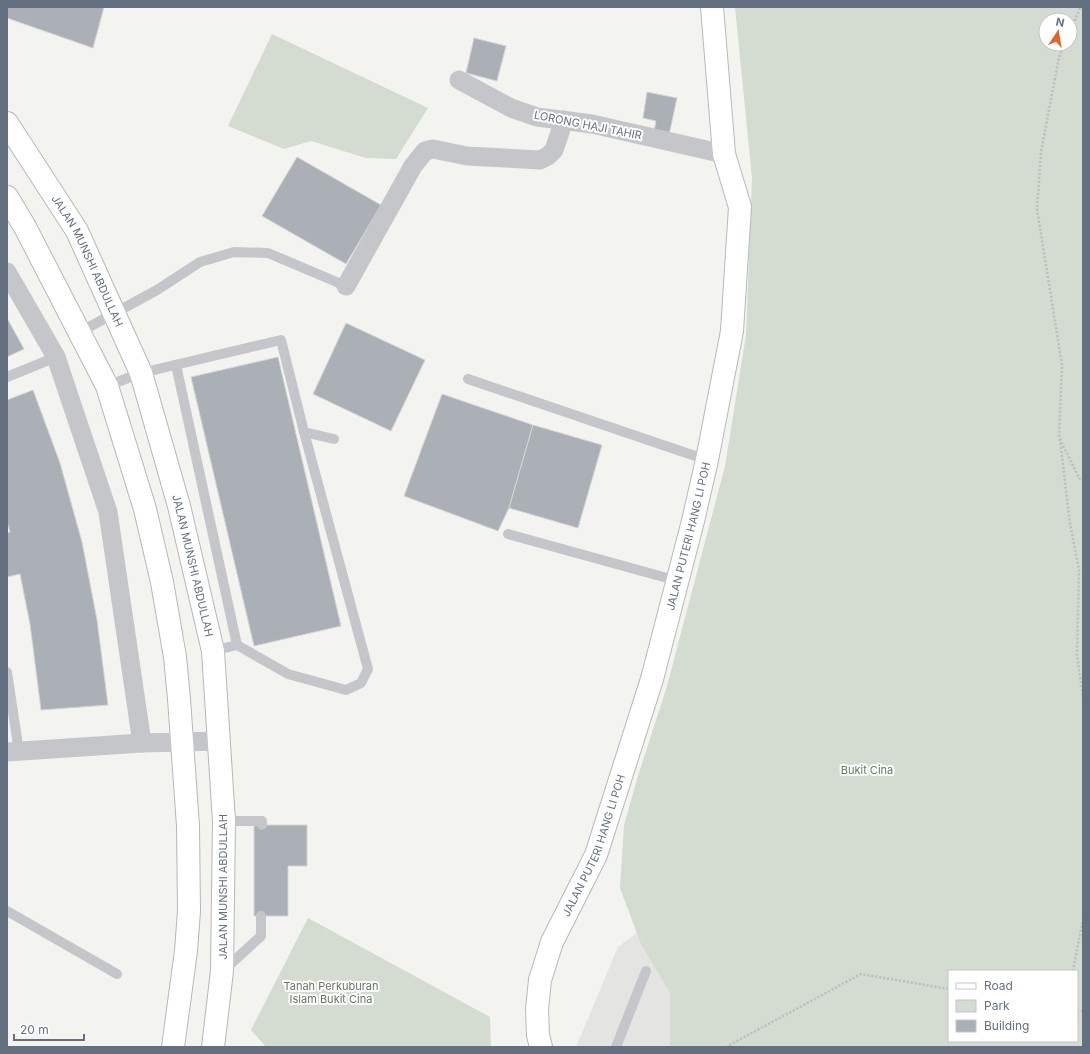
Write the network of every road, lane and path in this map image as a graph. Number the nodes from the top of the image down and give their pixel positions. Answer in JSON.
{"nodes":[{"id":1,"x":712,"y":7,"type":"edge"},
{"id":2,"x":1061,"y":52,"type":"edge"},
{"id":3,"x":459,"y":80,"type":"dead end"},
{"id":4,"x":564,"y":120,"type":"junction"},
{"id":5,"x":7,"y":123,"type":"edge"},
{"id":6,"x":724,"y":154,"type":"junction"},
{"id":7,"x":7,"y":197,"type":"edge"},
{"id":8,"x":7,"y":272,"type":"edge"},
{"id":9,"x":346,"y":286,"type":"joint"},
{"id":10,"x":115,"y":313,"type":"junction"},
{"id":11,"x":80,"y":332,"type":"junction"},
{"id":12,"x":56,"y":357,"type":"junction"},
{"id":13,"x":176,"y":364,"type":"junction"},
{"id":14,"x":141,"y":374,"type":"junction"},
{"id":15,"x":7,"y":377,"type":"edge"},
{"id":16,"x":468,"y":379,"type":"dead end"},
{"id":17,"x":107,"y":386,"type":"junction"},
{"id":18,"x":304,"y":432,"type":"junction"},
{"id":19,"x":1059,"y":437,"type":"junction"},
{"id":20,"x":334,"y":439,"type":"dead end"},
{"id":21,"x":707,"y":460,"type":"junction"},
{"id":22,"x":1083,"y":481,"type":"edge"},
{"id":23,"x":508,"y":534,"type":"dead end"},
{"id":24,"x":678,"y":581,"type":"junction"},
{"id":25,"x":238,"y":645,"type":"junction"},
{"id":26,"x":213,"y":651,"type":"junction"},
{"id":27,"x":7,"y":672,"type":"edge"},
{"id":28,"x":1083,"y":698,"type":"edge"},
{"id":29,"x":219,"y":741,"type":"junction"},
{"id":30,"x":181,"y":742,"type":"junction"},
{"id":31,"x":142,"y":743,"type":"junction"},
{"id":32,"x":13,"y":752,"type":"edge"},
{"id":33,"x":224,"y":821,"type":"junction"},
{"id":34,"x":262,"y":825,"type":"dead end"},
{"id":35,"x":7,"y":911,"type":"edge"},
{"id":36,"x":261,"y":916,"type":"dead end"},
{"id":37,"x":1083,"y":919,"type":"edge"},
{"id":38,"x":1072,"y":970,"type":"edge"},
{"id":39,"x":646,"y":971,"type":"dead end"},
{"id":40,"x":222,"y":972,"type":"junction"},
{"id":41,"x":117,"y":974,"type":"dead end"},
{"id":42,"x":948,"y":990,"type":"edge"},
{"id":43,"x":173,"y":1047,"type":"edge"},
{"id":44,"x":212,"y":1047,"type":"edge"},
{"id":45,"x":541,"y":1047,"type":"edge"},
{"id":46,"x":616,"y":1047,"type":"edge"},
{"id":47,"x":726,"y":1047,"type":"edge"}],
"edges":[{"from":1,"to":6,"type":"main road","name":"JALAN PUTERI HANG LI POH"},
{"from":2,"to":19,"type":"path"},
{"from":3,"to":4,"type":"street","name":"LORONG HAJI TAHIR"},
{"from":4,"to":6,"type":"street","name":"LORONG HAJI TAHIR"},
{"from":4,"to":9,"type":"street"},
{"from":5,"to":10,"type":"main road","name":"JALAN MUNSHI ABDULLAH"},
{"from":6,"to":21,"type":"main road","name":"JALAN PUTERI HANG LI POH"},
{"from":7,"to":11,"type":"main road"},
{"from":8,"to":12,"type":"street"},
{"from":9,"to":10,"type":"lane"},
{"from":10,"to":11,"type":"lane"},
{"from":10,"to":14,"type":"main road","name":"JALAN MUNSHI ABDULLAH"},
{"from":11,"to":17,"type":"main road"},
{"from":12,"to":15,"type":"lane"},
{"from":12,"to":31,"type":"street"},
{"from":13,"to":14,"type":"lane"},
{"from":13,"to":18,"type":"lane"},
{"from":13,"to":25,"type":"lane"},
{"from":14,"to":17,"type":"lane"},
{"from":14,"to":26,"type":"main road","name":"JALAN MUNSHI ABDULLAH"},
{"from":16,"to":21,"type":"lane"},
{"from":17,"to":30,"type":"main road"},
{"from":18,"to":20,"type":"lane"},
{"from":18,"to":25,"type":"lane"},
{"from":19,"to":22,"type":"path"},
{"from":19,"to":28,"type":"path"},
{"from":21,"to":24,"type":"main road","name":"JALAN PUTERI HANG LI POH"},
{"from":23,"to":24,"type":"lane"},
{"from":24,"to":45,"type":"main road","name":"JALAN PUTERI HANG LI POH"},
{"from":25,"to":26,"type":"lane"},
{"from":26,"to":29,"type":"main road","name":"JALAN MUNSHI ABDULLAH"},
{"from":27,"to":32,"type":"lane"},
{"from":29,"to":30,"type":"street"},
{"from":29,"to":33,"type":"main road","name":"JALAN MUNSHI ABDULLAH"},
{"from":30,"to":31,"type":"street"},
{"from":30,"to":43,"type":"main road"},
{"from":31,"to":32,"type":"street"},
{"from":33,"to":34,"type":"lane"},
{"from":33,"to":40,"type":"main road","name":"JALAN MUNSHI ABDULLAH"},
{"from":35,"to":41,"type":"lane"},
{"from":36,"to":40,"type":"lane"},
{"from":37,"to":38,"type":"path"},
{"from":39,"to":46,"type":"lane"},
{"from":40,"to":44,"type":"main road","name":"JALAN MUNSHI ABDULLAH"},
{"from":42,"to":47,"type":"path"}]}
